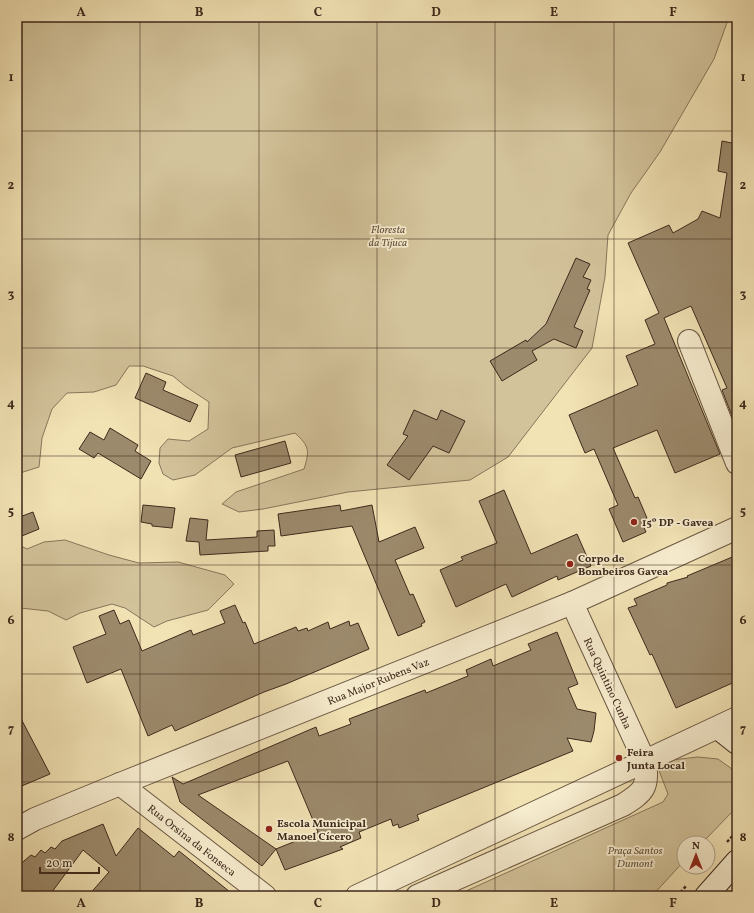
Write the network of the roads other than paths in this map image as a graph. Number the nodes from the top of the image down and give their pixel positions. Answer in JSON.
{"nodes":[{"id":1,"x":689,"y":341,"type":"dead end"},
{"id":2,"x":737,"y":463,"type":"edge"},
{"id":3,"x":737,"y":528,"type":"edge"},
{"id":4,"x":572,"y":603,"type":"junction"},
{"id":5,"x":737,"y":718,"type":"edge"},
{"id":6,"x":718,"y":728,"type":"junction"},
{"id":7,"x":737,"y":743,"type":"edge"},
{"id":8,"x":645,"y":762,"type":"junction"},
{"id":9,"x":120,"y":784,"type":"junction"},
{"id":10,"x":17,"y":829,"type":"edge"},
{"id":11,"x":737,"y":861,"type":"edge"},
{"id":12,"x":265,"y":896,"type":"edge"},
{"id":13,"x":357,"y":896,"type":"edge"},
{"id":14,"x":417,"y":896,"type":"edge"},
{"id":15,"x":706,"y":896,"type":"edge"}],
"edges":[{"from":1,"to":2,"type":"street"},
{"from":3,"to":4,"type":"street","name":"Rua Major Rubens Vaz"},
{"from":4,"to":8,"type":"street","name":"Rua Quintino Cunha"},
{"from":4,"to":9,"type":"street","name":"Rua Major Rubens Vaz"},
{"from":5,"to":6,"type":"street"},
{"from":6,"to":7,"type":"street"},
{"from":6,"to":8,"type":"street"},
{"from":8,"to":13,"type":"street"},
{"from":8,"to":14,"type":"street"},
{"from":9,"to":10,"type":"street","name":"Rua Major Rubens Vaz"},
{"from":9,"to":12,"type":"street","name":"Rua Orsina da Fonseca"},
{"from":11,"to":15,"type":"street"}]}
